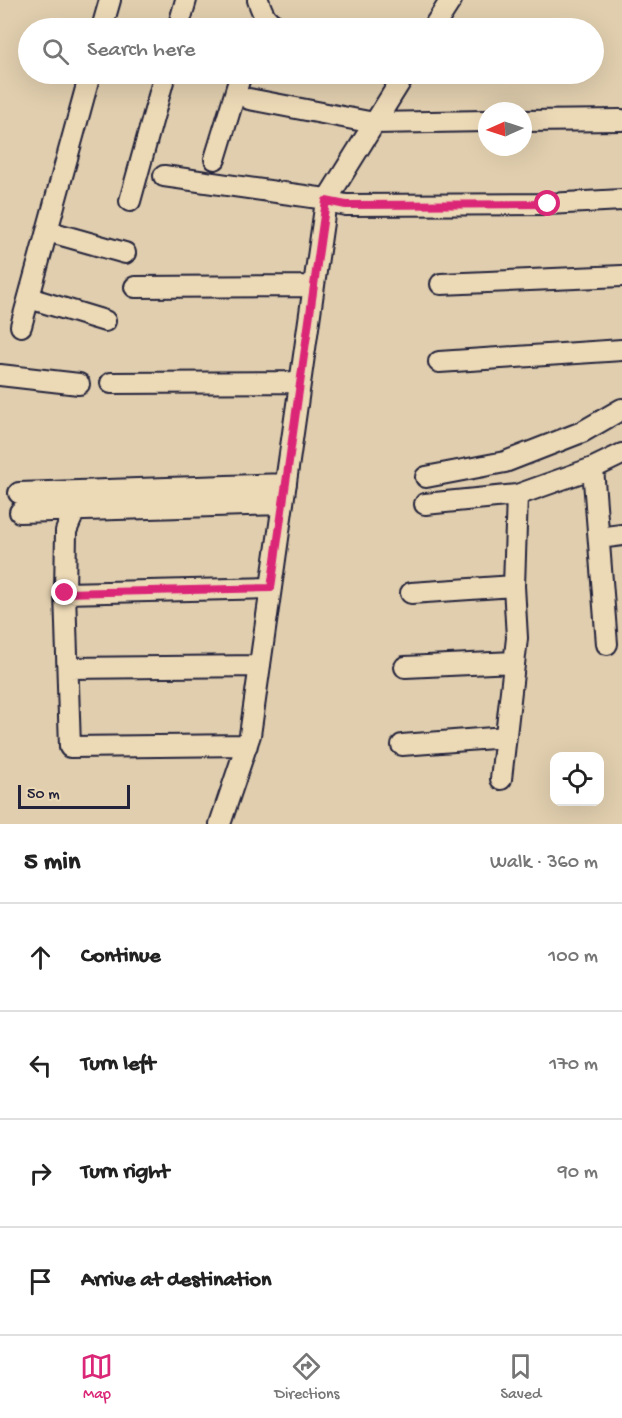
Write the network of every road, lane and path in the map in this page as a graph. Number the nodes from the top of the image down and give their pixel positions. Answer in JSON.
{"nodes":[{"id":1,"x":110,"y":0,"type":"edge"},
{"id":2,"x":186,"y":0,"type":"edge"},
{"id":3,"x":452,"y":0,"type":"edge"},
{"id":4,"x":105,"y":18,"type":"edge"},
{"id":5,"x":181,"y":18,"type":"edge"},
{"id":6,"x":440,"y":18,"type":"edge"},
{"id":7,"x":87,"y":84,"type":"edge"},
{"id":8,"x":162,"y":84,"type":"edge"},
{"id":9,"x":238,"y":84,"type":"edge"},
{"id":10,"x":399,"y":84,"type":"edge"},
{"id":11,"x":249,"y":99,"type":"dead end"},
{"id":12,"x":622,"y":120,"type":"edge"},
{"id":13,"x":532,"y":121,"type":"edge"},
{"id":14,"x":478,"y":122,"type":"edge"},
{"id":15,"x":374,"y":123,"type":"junction"},
{"id":16,"x":215,"y":159,"type":"dead end"},
{"id":17,"x":164,"y":176,"type":"dead end"},
{"id":18,"x":326,"y":200,"type":"junction"},
{"id":19,"x":622,"y":200,"type":"edge"},
{"id":20,"x":130,"y":201,"type":"dead end"},
{"id":21,"x":47,"y":231,"type":"junction"},
{"id":22,"x":125,"y":253,"type":"dead end"},
{"id":23,"x":622,"y":276,"type":"edge"},
{"id":24,"x":441,"y":284,"type":"dead end"},
{"id":25,"x":135,"y":286,"type":"dead end"},
{"id":26,"x":314,"y":286,"type":"junction"},
{"id":27,"x":29,"y":298,"type":"junction"},
{"id":28,"x":105,"y":321,"type":"dead end"},
{"id":29,"x":21,"y":326,"type":"dead end"},
{"id":30,"x":622,"y":350,"type":"edge"},
{"id":31,"x":440,"y":362,"type":"dead end"},
{"id":32,"x":0,"y":375,"type":"edge"},
{"id":33,"x":300,"y":382,"type":"junction"},
{"id":34,"x":111,"y":383,"type":"dead end"},
{"id":35,"x":79,"y":384,"type":"dead end"},
{"id":36,"x":622,"y":409,"type":"edge"},
{"id":37,"x":622,"y":454,"type":"edge"},
{"id":38,"x":593,"y":468,"type":"junction"},
{"id":39,"x":426,"y":477,"type":"dead end"},
{"id":40,"x":286,"y":484,"type":"junction"},
{"id":41,"x":517,"y":495,"type":"junction"},
{"id":42,"x":283,"y":504,"type":"junction"},
{"id":43,"x":425,"y":504,"type":"dead end"},
{"id":44,"x":75,"y":510,"type":"junction"},
{"id":45,"x":622,"y":535,"type":"edge"},
{"id":46,"x":599,"y":538,"type":"junction"},
{"id":47,"x":514,"y":586,"type":"junction"},
{"id":48,"x":271,"y":588,"type":"junction"},
{"id":49,"x":65,"y":593,"type":"junction"},
{"id":50,"x":411,"y":594,"type":"dead end"},
{"id":51,"x":613,"y":618,"type":"edge"},
{"id":52,"x":607,"y":644,"type":"dead end"},
{"id":53,"x":514,"y":662,"type":"junction"},
{"id":54,"x":260,"y":666,"type":"junction"},
{"id":55,"x":405,"y":667,"type":"dead end"},
{"id":56,"x":68,"y":668,"type":"junction"},
{"id":57,"x":506,"y":737,"type":"junction"},
{"id":58,"x":247,"y":745,"type":"junction"},
{"id":59,"x":402,"y":746,"type":"dead end"},
{"id":60,"x":501,"y":779,"type":"dead end"},
{"id":61,"x":220,"y":824,"type":"edge"}],
"edges":[{"from":1,"to":4,"type":"street"},
{"from":2,"to":5,"type":"street"},
{"from":3,"to":6,"type":"street"},
{"from":7,"to":21,"type":"street"},
{"from":8,"to":20,"type":"street"},
{"from":9,"to":16,"type":"street"},
{"from":10,"to":15,"type":"street"},
{"from":11,"to":15,"type":"street"},
{"from":12,"to":13,"type":"street"},
{"from":14,"to":15,"type":"street"},
{"from":15,"to":18,"type":"street"},
{"from":17,"to":18,"type":"street"},
{"from":18,"to":19,"type":"street"},
{"from":18,"to":26,"type":"street"},
{"from":21,"to":22,"type":"street"},
{"from":21,"to":27,"type":"street"},
{"from":23,"to":24,"type":"street"},
{"from":25,"to":26,"type":"street"},
{"from":26,"to":33,"type":"street"},
{"from":27,"to":28,"type":"street"},
{"from":27,"to":29,"type":"street"},
{"from":30,"to":31,"type":"street"},
{"from":32,"to":35,"type":"street"},
{"from":33,"to":34,"type":"street"},
{"from":33,"to":40,"type":"street"},
{"from":36,"to":39,"type":"street"},
{"from":37,"to":38,"type":"street"},
{"from":38,"to":41,"type":"street"},
{"from":38,"to":46,"type":"street"},
{"from":40,"to":42,"type":"street"},
{"from":40,"to":44,"type":"street"},
{"from":41,"to":43,"type":"street"},
{"from":41,"to":47,"type":"street"},
{"from":42,"to":44,"type":"street"},
{"from":42,"to":48,"type":"street"},
{"from":44,"to":49,"type":"street"},
{"from":45,"to":46,"type":"street"},
{"from":46,"to":51,"type":"street"},
{"from":47,"to":50,"type":"street"},
{"from":47,"to":53,"type":"street"},
{"from":48,"to":49,"type":"street"},
{"from":48,"to":54,"type":"street"},
{"from":49,"to":56,"type":"street"},
{"from":51,"to":52,"type":"street"},
{"from":53,"to":55,"type":"street"},
{"from":53,"to":57,"type":"street"},
{"from":54,"to":56,"type":"street"},
{"from":54,"to":58,"type":"street"},
{"from":56,"to":58,"type":"street"},
{"from":57,"to":59,"type":"street"},
{"from":57,"to":60,"type":"street"},
{"from":58,"to":61,"type":"street"}]}
